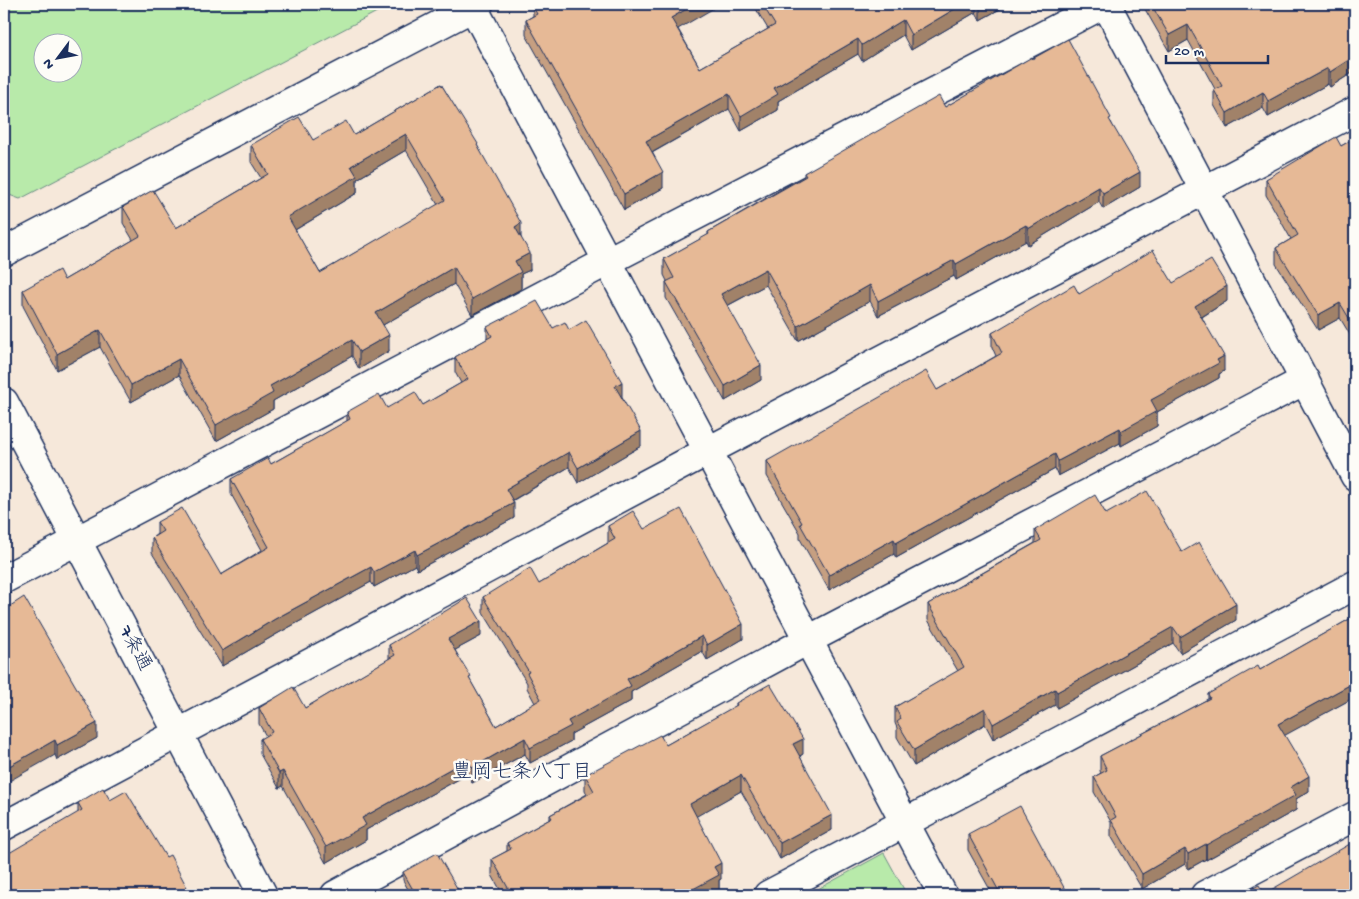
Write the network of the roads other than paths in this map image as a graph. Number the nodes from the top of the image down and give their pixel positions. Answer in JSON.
{"nodes":[{"id":1,"x":1105,"y":4,"type":"edge"},
{"id":2,"x":476,"y":5,"type":"edge"},
{"id":3,"x":1355,"y":111,"type":"edge"},
{"id":4,"x":1205,"y":191,"type":"junction"},
{"id":5,"x":4,"y":252,"type":"edge"},
{"id":6,"x":608,"y":261,"type":"junction"},
{"id":7,"x":1305,"y":380,"type":"junction"},
{"id":8,"x":4,"y":402,"type":"edge"},
{"id":9,"x":708,"y":450,"type":"junction"},
{"id":10,"x":1355,"y":476,"type":"edge"},
{"id":11,"x":76,"y":540,"type":"junction"},
{"id":12,"x":4,"y":579,"type":"edge"},
{"id":13,"x":1355,"y":585,"type":"edge"},
{"id":14,"x":808,"y":640,"type":"junction"},
{"id":15,"x":179,"y":734,"type":"junction"},
{"id":16,"x":1355,"y":816,"type":"edge"},
{"id":17,"x":906,"y":824,"type":"junction"},
{"id":18,"x":4,"y":826,"type":"edge"},
{"id":19,"x":263,"y":895,"type":"edge"},
{"id":20,"x":335,"y":895,"type":"edge"},
{"id":21,"x":768,"y":895,"type":"edge"},
{"id":22,"x":943,"y":895,"type":"edge"},
{"id":23,"x":1205,"y":895,"type":"edge"}],
"edges":[{"from":1,"to":4,"type":"street"},
{"from":1,"to":6,"type":"street"},
{"from":2,"to":5,"type":"street"},
{"from":2,"to":6,"type":"street"},
{"from":3,"to":4,"type":"street"},
{"from":4,"to":7,"type":"street"},
{"from":4,"to":9,"type":"street"},
{"from":6,"to":9,"type":"street"},
{"from":6,"to":11,"type":"street"},
{"from":7,"to":10,"type":"street"},
{"from":7,"to":14,"type":"street"},
{"from":8,"to":11,"type":"street","name":"7条通"},
{"from":9,"to":14,"type":"street"},
{"from":9,"to":15,"type":"street"},
{"from":11,"to":12,"type":"street"},
{"from":11,"to":15,"type":"street","name":"7条通"},
{"from":13,"to":17,"type":"street"},
{"from":14,"to":17,"type":"street"},
{"from":14,"to":20,"type":"street"},
{"from":15,"to":18,"type":"street"},
{"from":15,"to":19,"type":"street","name":"7条通"},
{"from":16,"to":23,"type":"street"},
{"from":17,"to":21,"type":"street"},
{"from":17,"to":22,"type":"street"}]}
